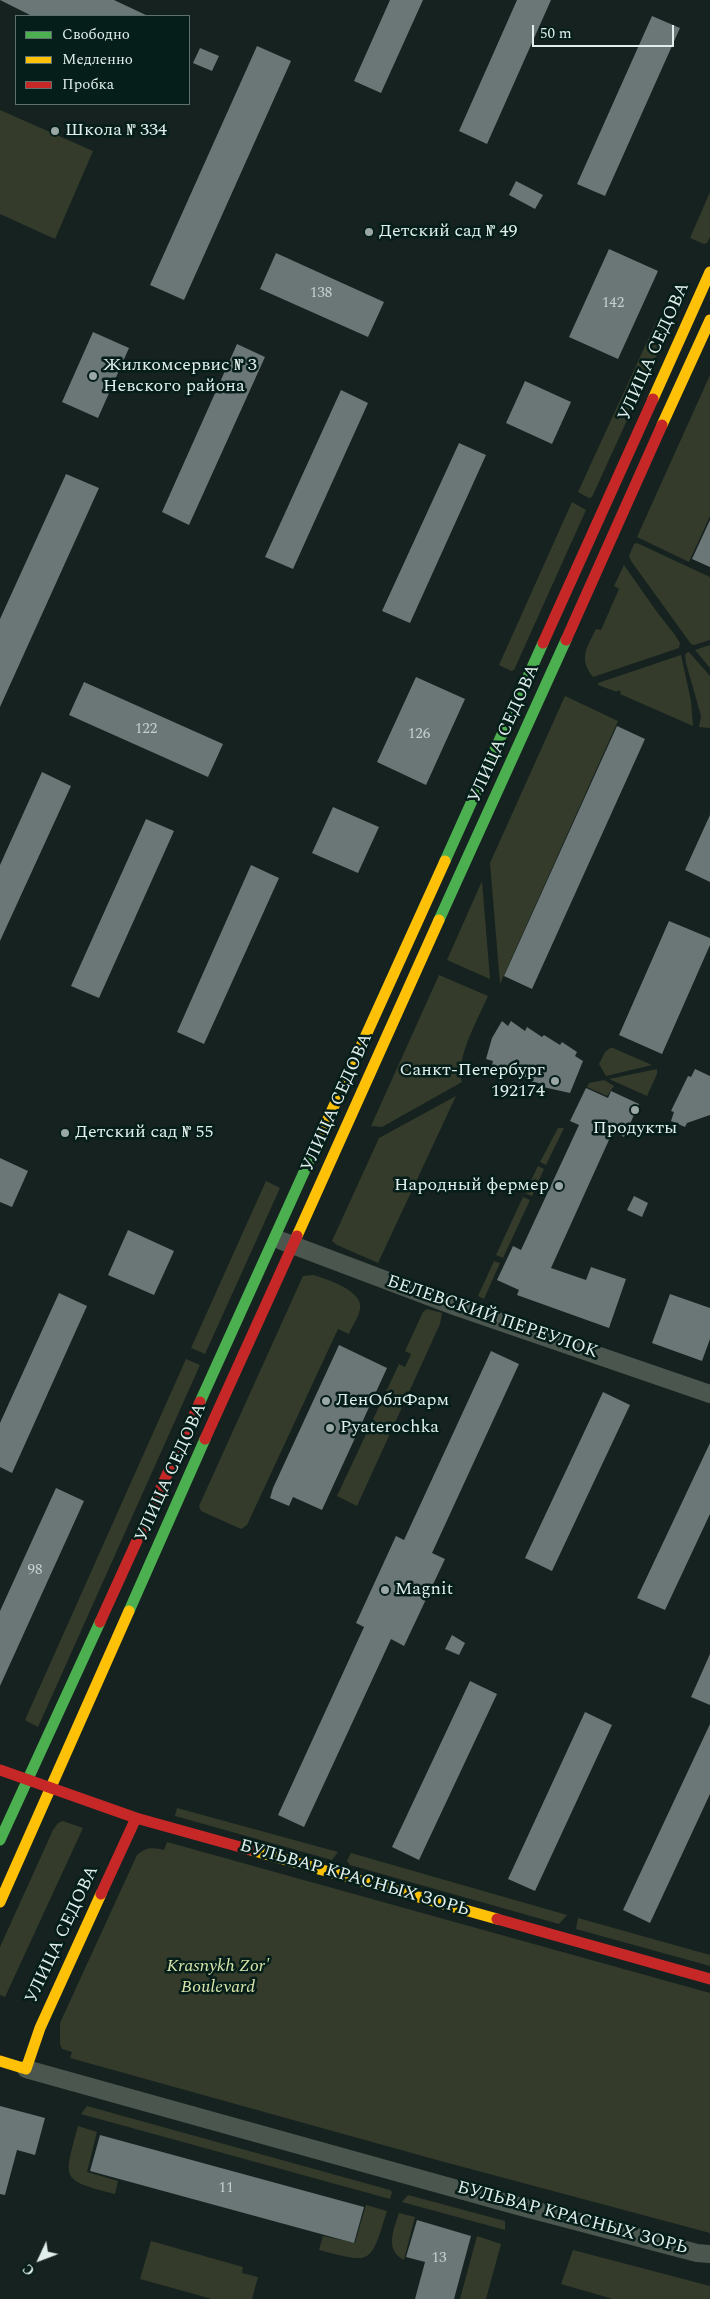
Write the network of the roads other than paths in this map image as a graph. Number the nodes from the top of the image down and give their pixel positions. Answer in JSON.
{"nodes":[{"id":1,"x":710,"y":272,"type":"edge"},
{"id":2,"x":710,"y":320,"type":"edge"},
{"id":3,"x":275,"y":1238,"type":"junction"},
{"id":4,"x":293,"y":1245,"type":"junction"},
{"id":5,"x":710,"y":1394,"type":"edge"},
{"id":6,"x":0,"y":1770,"type":"edge"},
{"id":7,"x":27,"y":1780,"type":"junction"},
{"id":8,"x":52,"y":1788,"type":"junction"},
{"id":9,"x":136,"y":1818,"type":"junction"},
{"id":10,"x":0,"y":1840,"type":"edge"},
{"id":11,"x":0,"y":1902,"type":"edge"},
{"id":12,"x":710,"y":1979,"type":"edge"},
{"id":13,"x":0,"y":2061,"type":"edge"},
{"id":14,"x":26,"y":2069,"type":"junction"},
{"id":15,"x":710,"y":2254,"type":"edge"}],
"edges":[{"from":1,"to":3,"type":"main road","name":"УЛИЦА СЕДОВА"},
{"from":2,"to":4,"type":"main road","name":"УЛИЦА СЕДОВА"},
{"from":3,"to":4,"type":"street","name":"БЕЛЕВСКИЙ ПЕРЕУЛОК"},
{"from":3,"to":7,"type":"main road","name":"УЛИЦА СЕДОВА"},
{"from":4,"to":5,"type":"street","name":"БЕЛЕВСКИЙ ПЕРЕУЛОК"},
{"from":4,"to":8,"type":"main road","name":"УЛИЦА СЕДОВА"},
{"from":6,"to":7,"type":"main road","name":"БУЛЬВАР КРАСНЫХ ЗОРЬ"},
{"from":7,"to":8,"type":"main road","name":"БУЛЬВАР КРАСНЫХ ЗОРЬ"},
{"from":7,"to":10,"type":"main road","name":"УЛИЦА СЕДОВА"},
{"from":8,"to":9,"type":"main road","name":"БУЛЬВАР КРАСНЫХ ЗОРЬ"},
{"from":8,"to":11,"type":"main road","name":"УЛИЦА СЕДОВА"},
{"from":9,"to":12,"type":"main road","name":"БУЛЬВАР КРАСНЫХ ЗОРЬ"},
{"from":9,"to":14,"type":"main road","name":"УЛИЦА СЕДОВА"},
{"from":13,"to":14,"type":"main road","name":"БУЛЬВАР КРАСНЫХ ЗОРЬ"},
{"from":14,"to":15,"type":"street","name":"БУЛЬВАР КРАСНЫХ ЗОРЬ"}]}
